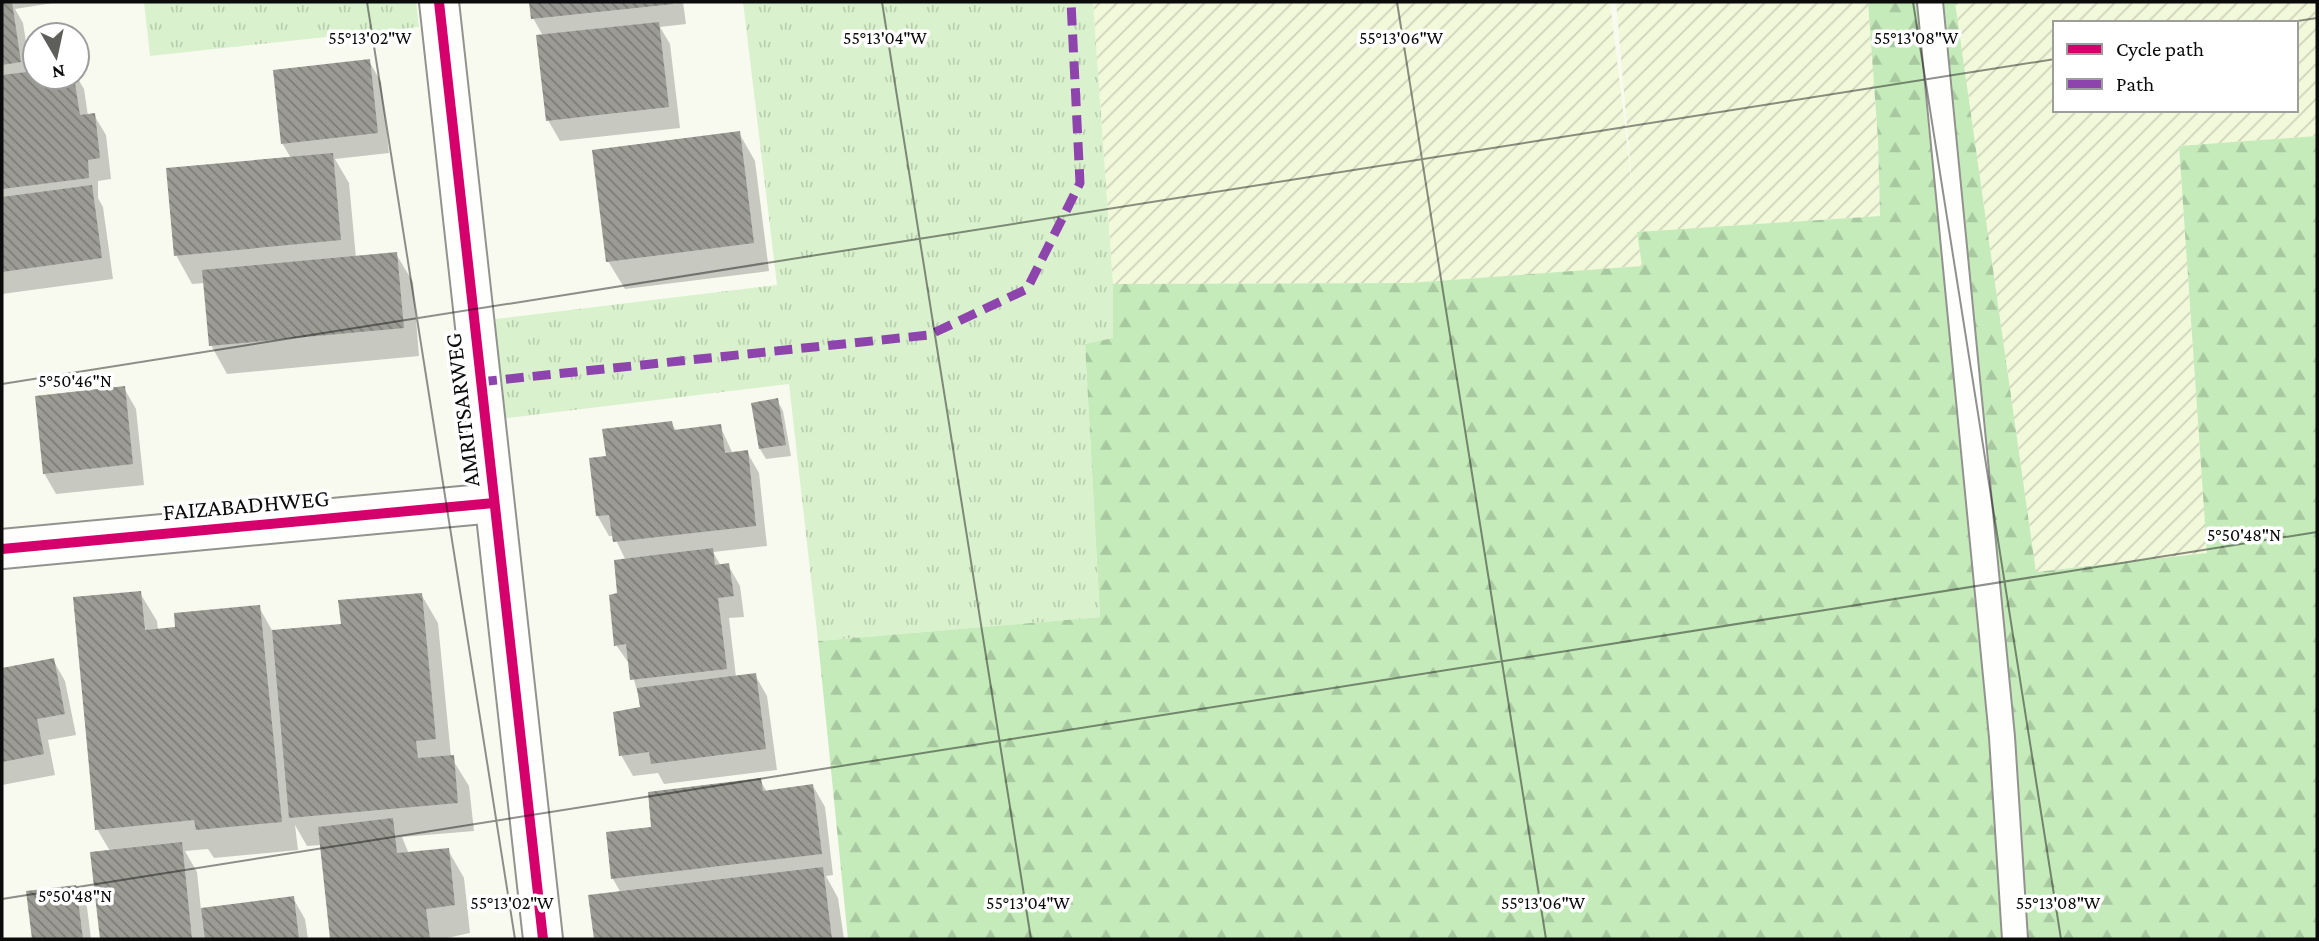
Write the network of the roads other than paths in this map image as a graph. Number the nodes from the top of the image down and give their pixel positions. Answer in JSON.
{"nodes":[{"id":1,"x":439,"y":2,"type":"edge"},
{"id":2,"x":1930,"y":2,"type":"edge"},
{"id":3,"x":494,"y":503,"type":"junction"},
{"id":4,"x":2,"y":550,"type":"edge"},
{"id":5,"x":543,"y":939,"type":"edge"},
{"id":6,"x":2015,"y":939,"type":"edge"}],
"edges":[{"from":1,"to":3,"type":"street","name":"AMRITSARWEG"},
{"from":2,"to":6,"type":"lane"},
{"from":3,"to":4,"type":"street","name":"FAIZABADHWEG"},
{"from":3,"to":5,"type":"street","name":"AMRITSARWEG"}]}
